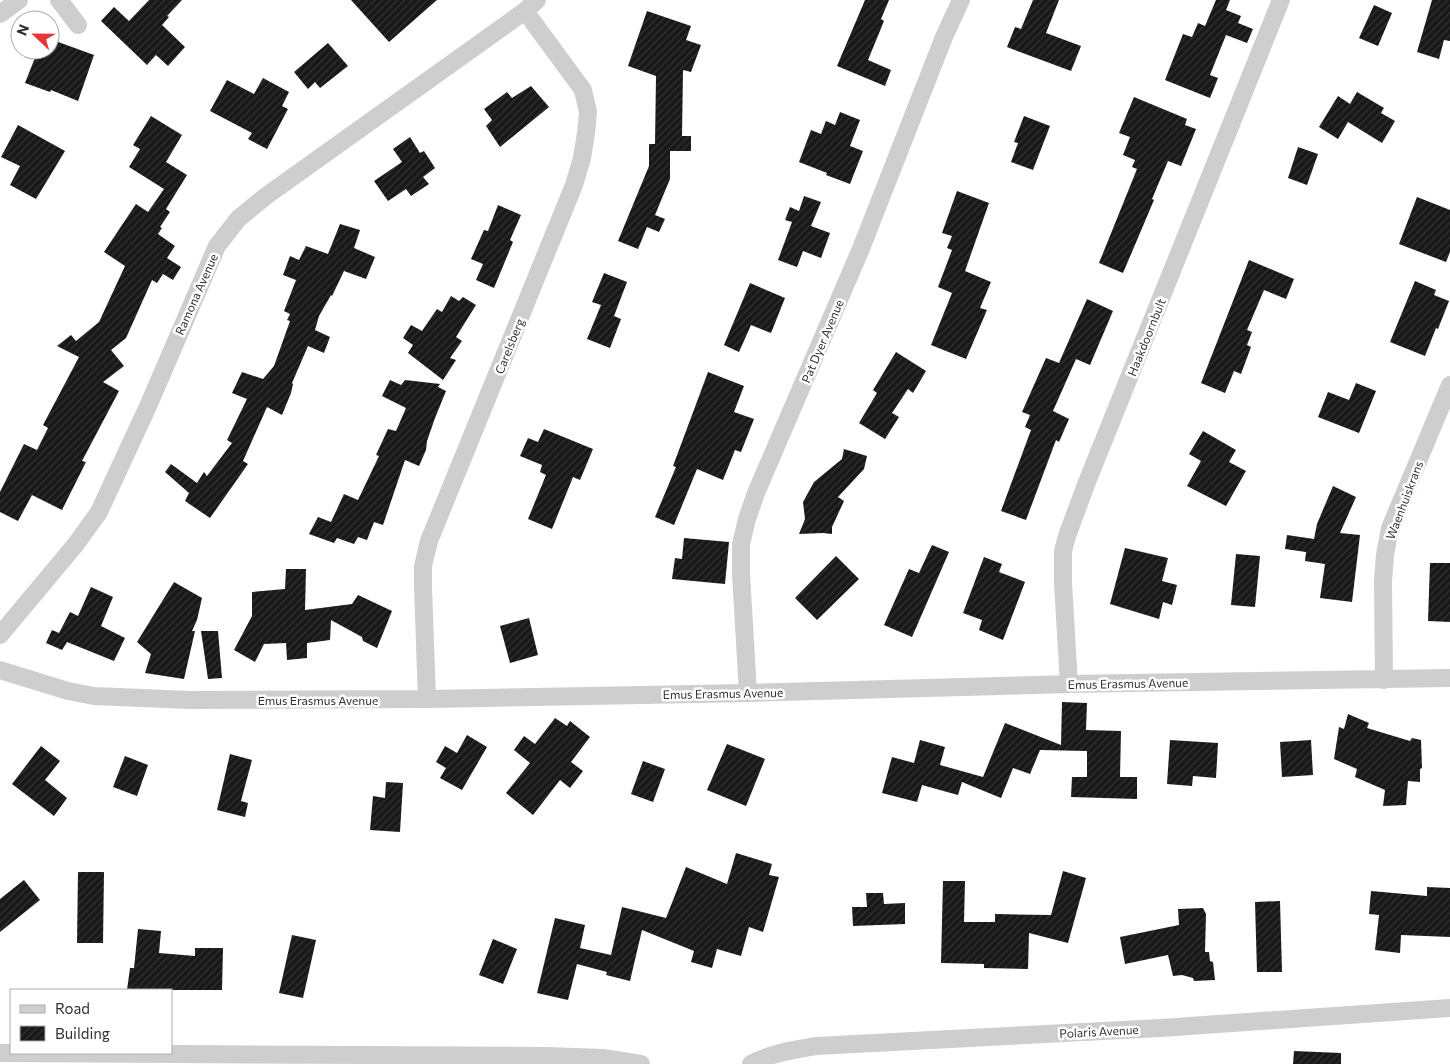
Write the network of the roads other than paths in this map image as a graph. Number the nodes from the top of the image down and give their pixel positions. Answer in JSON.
{"nodes":[{"id":1,"x":19,"y":0,"type":"edge"},
{"id":2,"x":59,"y":0,"type":"edge"},
{"id":3,"x":961,"y":0,"type":"edge"},
{"id":4,"x":1281,"y":0,"type":"edge"},
{"id":5,"x":531,"y":6,"type":"edge"},
{"id":6,"x":0,"y":14,"type":"edge"},
{"id":7,"x":78,"y":25,"type":"dead end"},
{"id":8,"x":1450,"y":385,"type":"edge"},
{"id":9,"x":0,"y":635,"type":"edge"},
{"id":10,"x":0,"y":670,"type":"edge"},
{"id":11,"x":1450,"y":678,"type":"edge"},
{"id":12,"x":1384,"y":680,"type":"junction"},
{"id":13,"x":1069,"y":684,"type":"junction"},
{"id":14,"x":748,"y":693,"type":"junction"},
{"id":15,"x":426,"y":699,"type":"junction"},
{"id":16,"x":1450,"y":1008,"type":"edge"},
{"id":17,"x":172,"y":1054,"type":"edge"},
{"id":18,"x":641,"y":1064,"type":"edge"},
{"id":19,"x":752,"y":1064,"type":"edge"}],
"edges":[{"from":1,"to":6,"type":"street"},
{"from":2,"to":7,"type":"street"},
{"from":3,"to":14,"type":"street","name":"Pat Dyer Avenue"},
{"from":4,"to":13,"type":"street","name":"Haakdoornbult"},
{"from":5,"to":9,"type":"street","name":"Ramona Avenue"},
{"from":5,"to":15,"type":"street","name":"Carelsberg"},
{"from":8,"to":12,"type":"street","name":"Waenhuiskrans"},
{"from":10,"to":15,"type":"street","name":"Emus Erasmus Avenue"},
{"from":11,"to":12,"type":"street","name":"Emus Erasmus Avenue"},
{"from":12,"to":13,"type":"street","name":"Emus Erasmus Avenue"},
{"from":13,"to":14,"type":"street","name":"Emus Erasmus Avenue"},
{"from":14,"to":15,"type":"street","name":"Emus Erasmus Avenue"},
{"from":16,"to":19,"type":"street","name":"Polaris Avenue"},
{"from":17,"to":18,"type":"street"}]}
